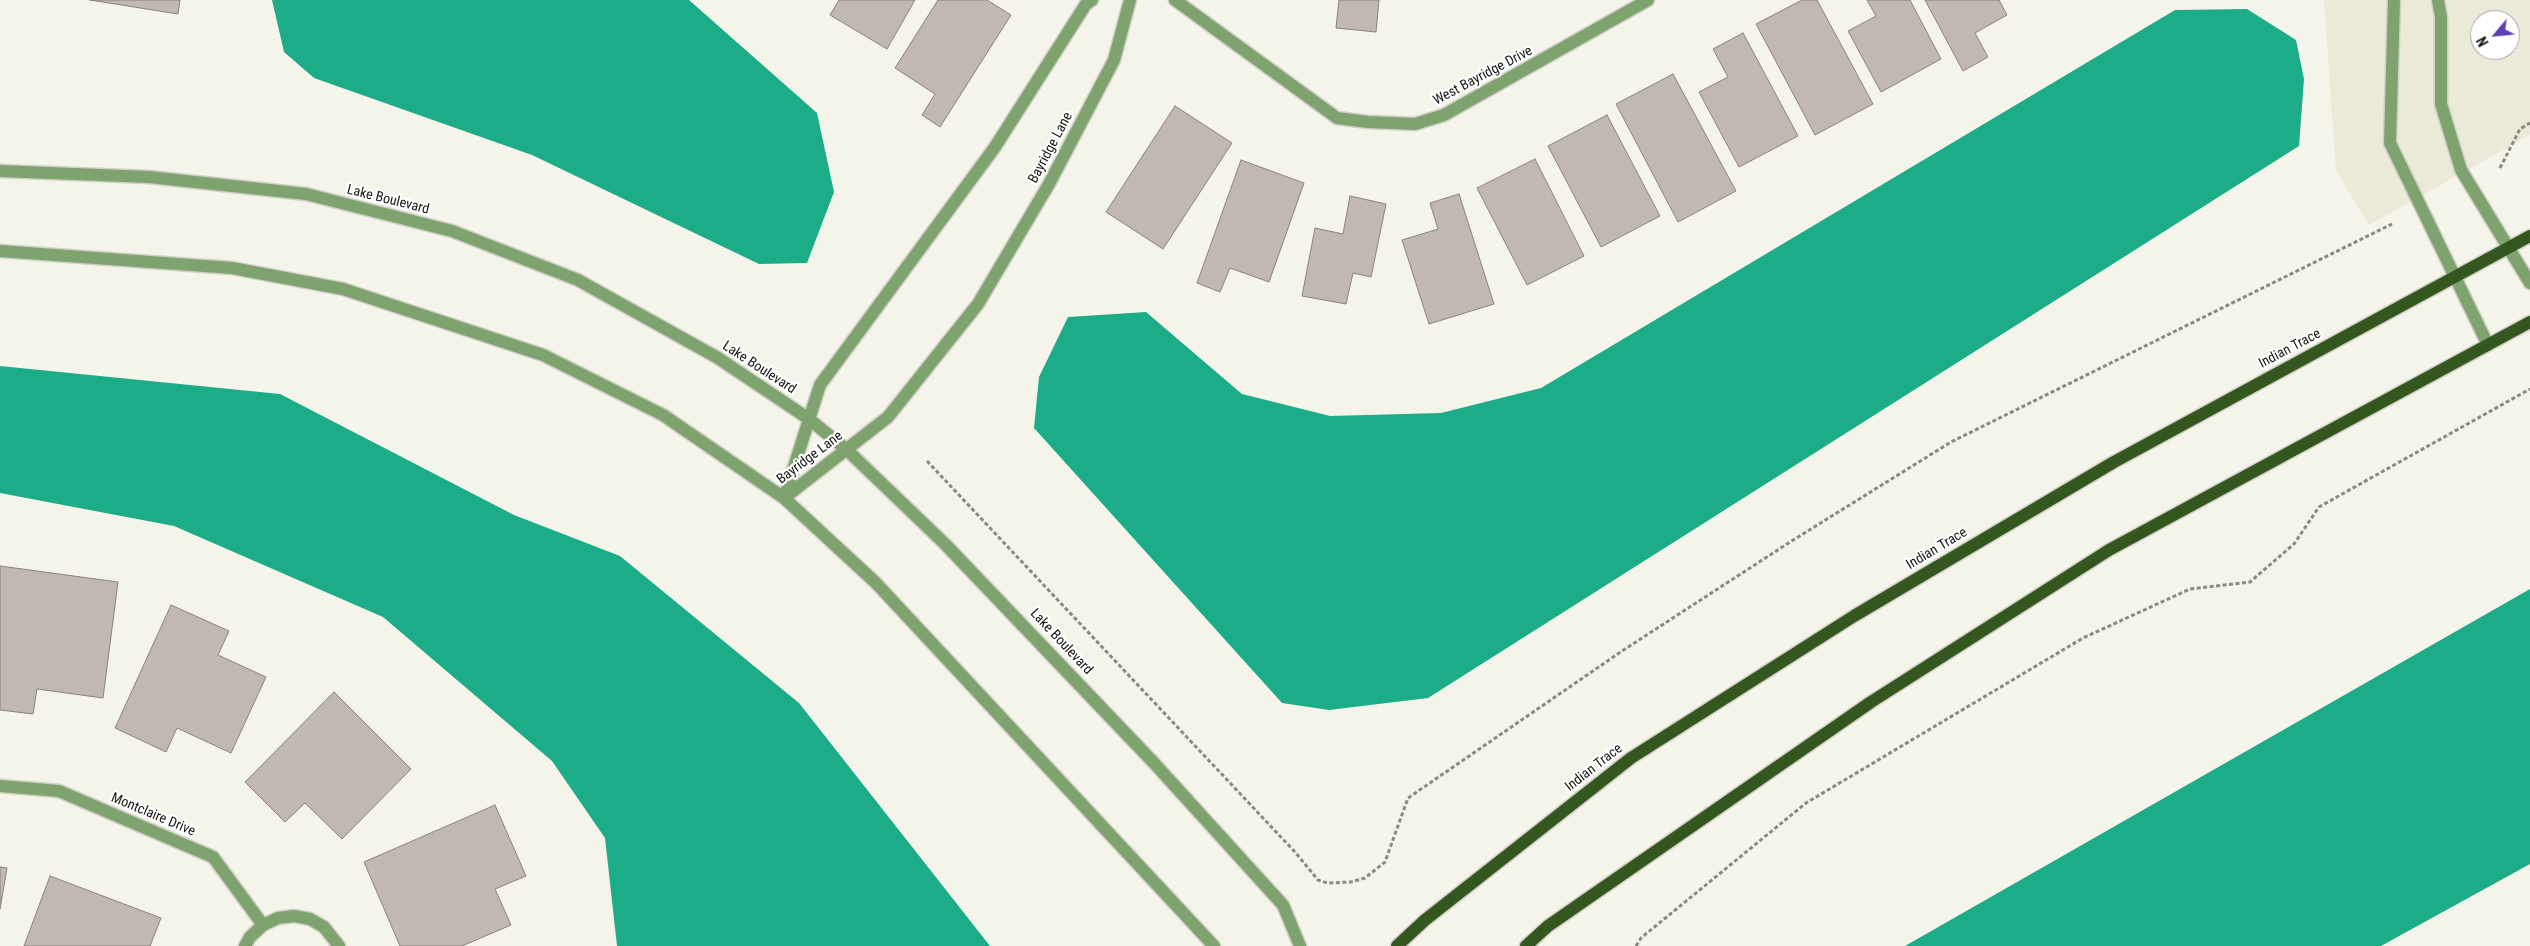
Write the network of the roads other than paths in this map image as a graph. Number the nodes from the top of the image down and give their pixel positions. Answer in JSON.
{"nodes":[{"id":1,"x":1092,"y":0,"type":"edge"},
{"id":2,"x":1130,"y":0,"type":"edge"},
{"id":3,"x":1175,"y":0,"type":"edge"},
{"id":4,"x":1648,"y":0,"type":"edge"},
{"id":5,"x":2394,"y":0,"type":"edge"},
{"id":6,"x":2438,"y":0,"type":"edge"},
{"id":7,"x":0,"y":171,"type":"edge"},
{"id":8,"x":2530,"y":236,"type":"edge"},
{"id":9,"x":2508,"y":248,"type":"junction"},
{"id":10,"x":0,"y":251,"type":"edge"},
{"id":11,"x":2454,"y":277,"type":"junction"},
{"id":12,"x":2530,"y":283,"type":"edge"},
{"id":13,"x":2530,"y":322,"type":"edge"},
{"id":14,"x":2488,"y":345,"type":"junction"},
{"id":15,"x":809,"y":419,"type":"junction"},
{"id":16,"x":847,"y":450,"type":"junction"},
{"id":17,"x":784,"y":498,"type":"junction"},
{"id":18,"x":0,"y":786,"type":"edge"},
{"id":19,"x":263,"y":925,"type":"junction"},
{"id":20,"x":245,"y":946,"type":"edge"},
{"id":21,"x":339,"y":946,"type":"edge"},
{"id":22,"x":1214,"y":946,"type":"edge"},
{"id":23,"x":1300,"y":946,"type":"edge"},
{"id":24,"x":1397,"y":946,"type":"edge"},
{"id":25,"x":1526,"y":946,"type":"edge"}],
"edges":[{"from":1,"to":15,"type":"street","name":"Bayridge Lane"},
{"from":2,"to":16,"type":"street","name":"Bayridge Lane"},
{"from":3,"to":4,"type":"street","name":"West Bayridge Drive"},
{"from":5,"to":11,"type":"street"},
{"from":6,"to":9,"type":"street"},
{"from":7,"to":15,"type":"street","name":"Lake Boulevard"},
{"from":8,"to":9,"type":"main road","name":"Indian Trace"},
{"from":9,"to":11,"type":"main road","name":"Indian Trace"},
{"from":9,"to":12,"type":"street"},
{"from":10,"to":17,"type":"street"},
{"from":11,"to":14,"type":"street"},
{"from":11,"to":24,"type":"main road","name":"Indian Trace"},
{"from":13,"to":14,"type":"main road"},
{"from":14,"to":25,"type":"main road"},
{"from":15,"to":16,"type":"street","name":"Lake Boulevard"},
{"from":15,"to":17,"type":"street","name":"Bayridge Lane"},
{"from":16,"to":17,"type":"street","name":"Bayridge Lane"},
{"from":16,"to":23,"type":"street","name":"Lake Boulevard"},
{"from":17,"to":22,"type":"street"},
{"from":18,"to":19,"type":"street","name":"Montclaire Drive"},
{"from":19,"to":20,"type":"street"},
{"from":19,"to":21,"type":"street"}]}
